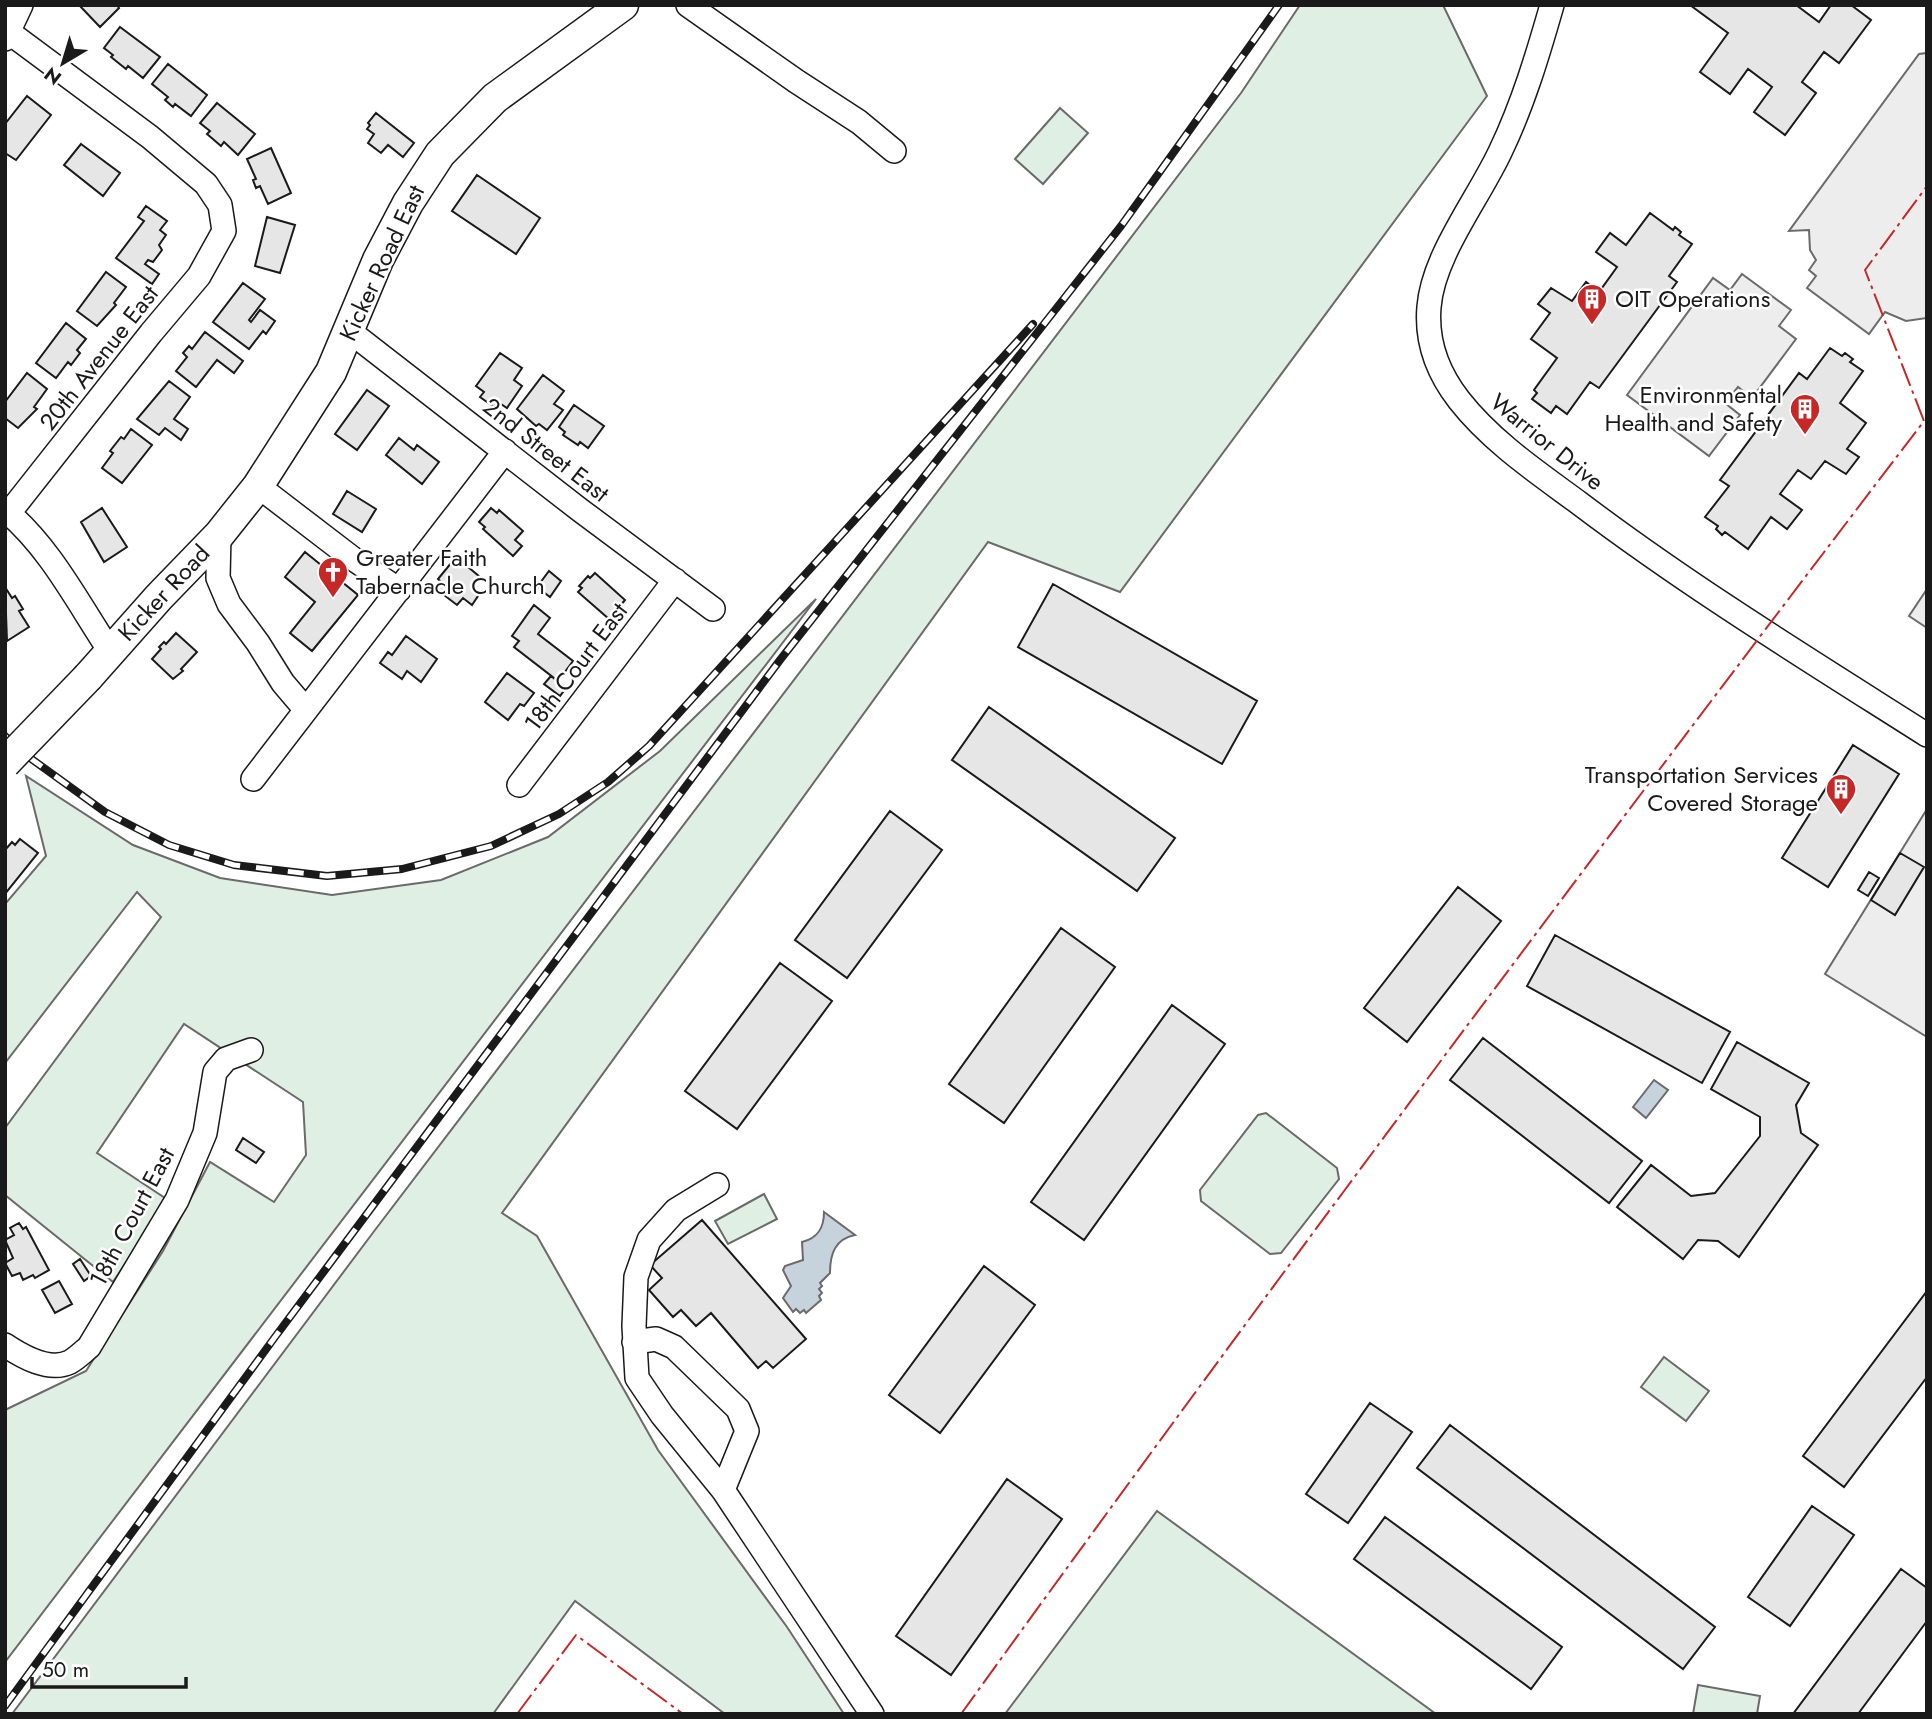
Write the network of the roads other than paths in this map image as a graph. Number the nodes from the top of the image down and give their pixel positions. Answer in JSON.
{"nodes":[{"id":1,"x":21,"y":5,"type":"edge"},
{"id":2,"x":623,"y":5,"type":"edge"},
{"id":3,"x":688,"y":5,"type":"edge"},
{"id":4,"x":1552,"y":5,"type":"edge"},
{"id":5,"x":8,"y":36,"type":"edge"},
{"id":6,"x":894,"y":151,"type":"dead end"},
{"id":7,"x":348,"y":330,"type":"junction"},
{"id":8,"x":505,"y":451,"type":"junction"},
{"id":9,"x":258,"y":486,"type":"junction"},
{"id":10,"x":7,"y":512,"type":"edge"},
{"id":11,"x":219,"y":535,"type":"junction"},
{"id":12,"x":674,"y":580,"type":"junction"},
{"id":13,"x":399,"y":590,"type":"junction"},
{"id":14,"x":713,"y":609,"type":"dead end"},
{"id":15,"x":110,"y":651,"type":"junction"},
{"id":16,"x":306,"y":710,"type":"junction"},
{"id":17,"x":1927,"y":735,"type":"edge"},
{"id":18,"x":5,"y":763,"type":"edge"},
{"id":19,"x":253,"y":779,"type":"dead end"},
{"id":20,"x":519,"y":785,"type":"dead end"},
{"id":21,"x":251,"y":1050,"type":"dead end"},
{"id":22,"x":717,"y":1185,"type":"dead end"},
{"id":23,"x":634,"y":1342,"type":"junction"},
{"id":24,"x":5,"y":1345,"type":"edge"},
{"id":25,"x":723,"y":1490,"type":"junction"},
{"id":26,"x":872,"y":1714,"type":"edge"}],
"edges":[{"from":1,"to":5,"type":"street"},
{"from":2,"to":7,"type":"main road","name":"Kicker Road East"},
{"from":3,"to":6,"type":"street"},
{"from":4,"to":17,"type":"street","name":"Warrior Drive"},
{"from":5,"to":10,"type":"street","name":"20th Avenue East"},
{"from":7,"to":8,"type":"street","name":"2nd Street East"},
{"from":7,"to":9,"type":"main road","name":"Kicker Road East"},
{"from":8,"to":12,"type":"street","name":"2nd Street East"},
{"from":8,"to":13,"type":"street"},
{"from":9,"to":11,"type":"main road","name":"Kicker Road East"},
{"from":9,"to":13,"type":"street"},
{"from":10,"to":15,"type":"street"},
{"from":11,"to":15,"type":"main road","name":"Kicker Road"},
{"from":11,"to":16,"type":"street"},
{"from":12,"to":14,"type":"street","name":"2nd Street East"},
{"from":12,"to":20,"type":"street","name":"18th Court East"},
{"from":13,"to":16,"type":"street"},
{"from":15,"to":18,"type":"main road","name":"Kicker Road","bridge":true},
{"from":16,"to":19,"type":"street"},
{"from":21,"to":24,"type":"street","name":"18th Court East"},
{"from":22,"to":23,"type":"street"},
{"from":23,"to":25,"type":"street"},
{"from":23,"to":25,"type":"street"},
{"from":25,"to":26,"type":"street"}]}
